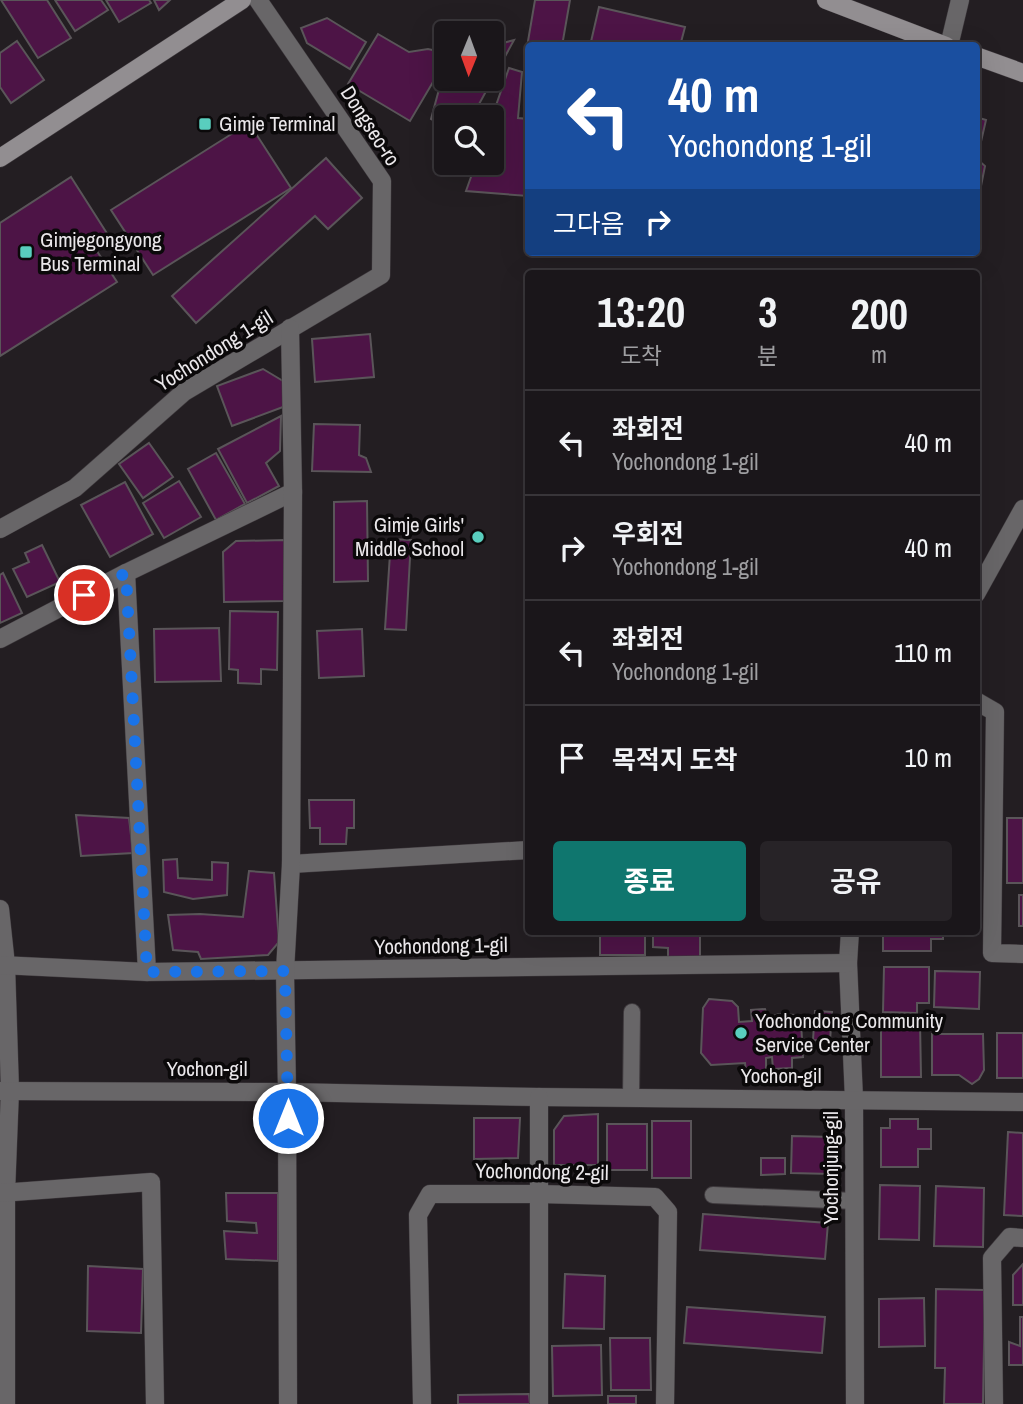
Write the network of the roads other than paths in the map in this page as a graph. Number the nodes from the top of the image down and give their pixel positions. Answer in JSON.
{"nodes":[{"id":1,"x":242,"y":0,"type":"edge"},
{"id":2,"x":258,"y":0,"type":"edge"},
{"id":3,"x":827,"y":0,"type":"edge"},
{"id":4,"x":960,"y":0,"type":"edge"},
{"id":5,"x":937,"y":42,"type":"edge"},
{"id":6,"x":948,"y":42,"type":"edge"},
{"id":7,"x":980,"y":57,"type":"edge"},
{"id":8,"x":1023,"y":73,"type":"edge"},
{"id":9,"x":0,"y":158,"type":"edge"},
{"id":10,"x":290,"y":328,"type":"junction"},
{"id":11,"x":293,"y":492,"type":"junction"},
{"id":12,"x":1023,"y":509,"type":"edge"},
{"id":13,"x":0,"y":529,"type":"edge"},
{"id":14,"x":126,"y":573,"type":"junction"},
{"id":15,"x":980,"y":587,"type":"edge"},
{"id":16,"x":0,"y":639,"type":"edge"},
{"id":17,"x":980,"y":703,"type":"edge"},
{"id":18,"x":525,"y":850,"type":"edge"},
{"id":19,"x":291,"y":864,"type":"junction"},
{"id":20,"x":0,"y":909,"type":"edge"},
{"id":21,"x":850,"y":935,"type":"edge"},
{"id":22,"x":1023,"y":954,"type":"edge"},
{"id":23,"x":848,"y":963,"type":"junction"},
{"id":24,"x":3,"y":965,"type":"edge"},
{"id":25,"x":285,"y":971,"type":"junction"},
{"id":26,"x":147,"y":972,"type":"junction"},
{"id":27,"x":632,"y":1012,"type":"dead end"},
{"id":28,"x":5,"y":1091,"type":"edge"},
{"id":29,"x":288,"y":1092,"type":"junction"},
{"id":30,"x":539,"y":1097,"type":"junction"},
{"id":31,"x":631,"y":1098,"type":"junction"},
{"id":32,"x":854,"y":1100,"type":"junction"},
{"id":33,"x":1023,"y":1102,"type":"edge"},
{"id":34,"x":3,"y":1193,"type":"edge"},
{"id":35,"x":539,"y":1194,"type":"junction"},
{"id":36,"x":713,"y":1195,"type":"dead end"},
{"id":37,"x":854,"y":1201,"type":"junction"},
{"id":38,"x":1023,"y":1238,"type":"edge"},
{"id":39,"x":6,"y":1404,"type":"edge"},
{"id":40,"x":155,"y":1404,"type":"edge"},
{"id":41,"x":288,"y":1404,"type":"edge"},
{"id":42,"x":422,"y":1404,"type":"edge"},
{"id":43,"x":539,"y":1404,"type":"edge"},
{"id":44,"x":665,"y":1404,"type":"edge"},
{"id":45,"x":855,"y":1404,"type":"edge"},
{"id":46,"x":995,"y":1404,"type":"edge"}],
"edges":[{"from":1,"to":9,"type":"main road"},
{"from":2,"to":10,"type":"street","name":"Dongseo-ro"},
{"from":3,"to":5,"type":"main road"},
{"from":4,"to":6,"type":"street"},
{"from":7,"to":8,"type":"main road"},
{"from":10,"to":11,"type":"street","name":"Yochondong 1-gil"},
{"from":10,"to":13,"type":"street","name":"Yochondong 1-gil"},
{"from":11,"to":14,"type":"street"},
{"from":11,"to":19,"type":"street","name":"Yochondong 1-gil"},
{"from":12,"to":15,"type":"street"},
{"from":14,"to":16,"type":"street"},
{"from":14,"to":26,"type":"street"},
{"from":17,"to":22,"type":"street"},
{"from":18,"to":19,"type":"street"},
{"from":19,"to":25,"type":"street","name":"Yochondong 1-gil"},
{"from":20,"to":24,"type":"street"},
{"from":21,"to":23,"type":"street","name":"Yochonjung-gil"},
{"from":23,"to":25,"type":"street","name":"Yochondong 1-gil"},
{"from":23,"to":32,"type":"street","name":"Yochonjung-gil"},
{"from":24,"to":26,"type":"street","name":"Yochondong 1-gil"},
{"from":24,"to":28,"type":"street"},
{"from":25,"to":26,"type":"street","name":"Yochondong 1-gil"},
{"from":25,"to":29,"type":"street"},
{"from":27,"to":31,"type":"lane"},
{"from":28,"to":29,"type":"street","name":"Yochon-gil"},
{"from":28,"to":34,"type":"street"},
{"from":29,"to":30,"type":"street","name":"Yochon-gil"},
{"from":29,"to":41,"type":"street"},
{"from":30,"to":31,"type":"street","name":"Yochon-gil"},
{"from":30,"to":35,"type":"street"},
{"from":31,"to":32,"type":"street","name":"Yochon-gil"},
{"from":32,"to":33,"type":"street","name":"Yochon-gil"},
{"from":32,"to":37,"type":"street","name":"Yochonjung-gil"},
{"from":34,"to":39,"type":"street"},
{"from":34,"to":40,"type":"street"},
{"from":35,"to":42,"type":"street","name":"Yochondong 2-gil"},
{"from":35,"to":43,"type":"street"},
{"from":35,"to":44,"type":"street","name":"Yochondong 2-gil"},
{"from":36,"to":37,"type":"lane"},
{"from":37,"to":45,"type":"street","name":"Yochonjung-gil"},
{"from":38,"to":46,"type":"street"}]}
